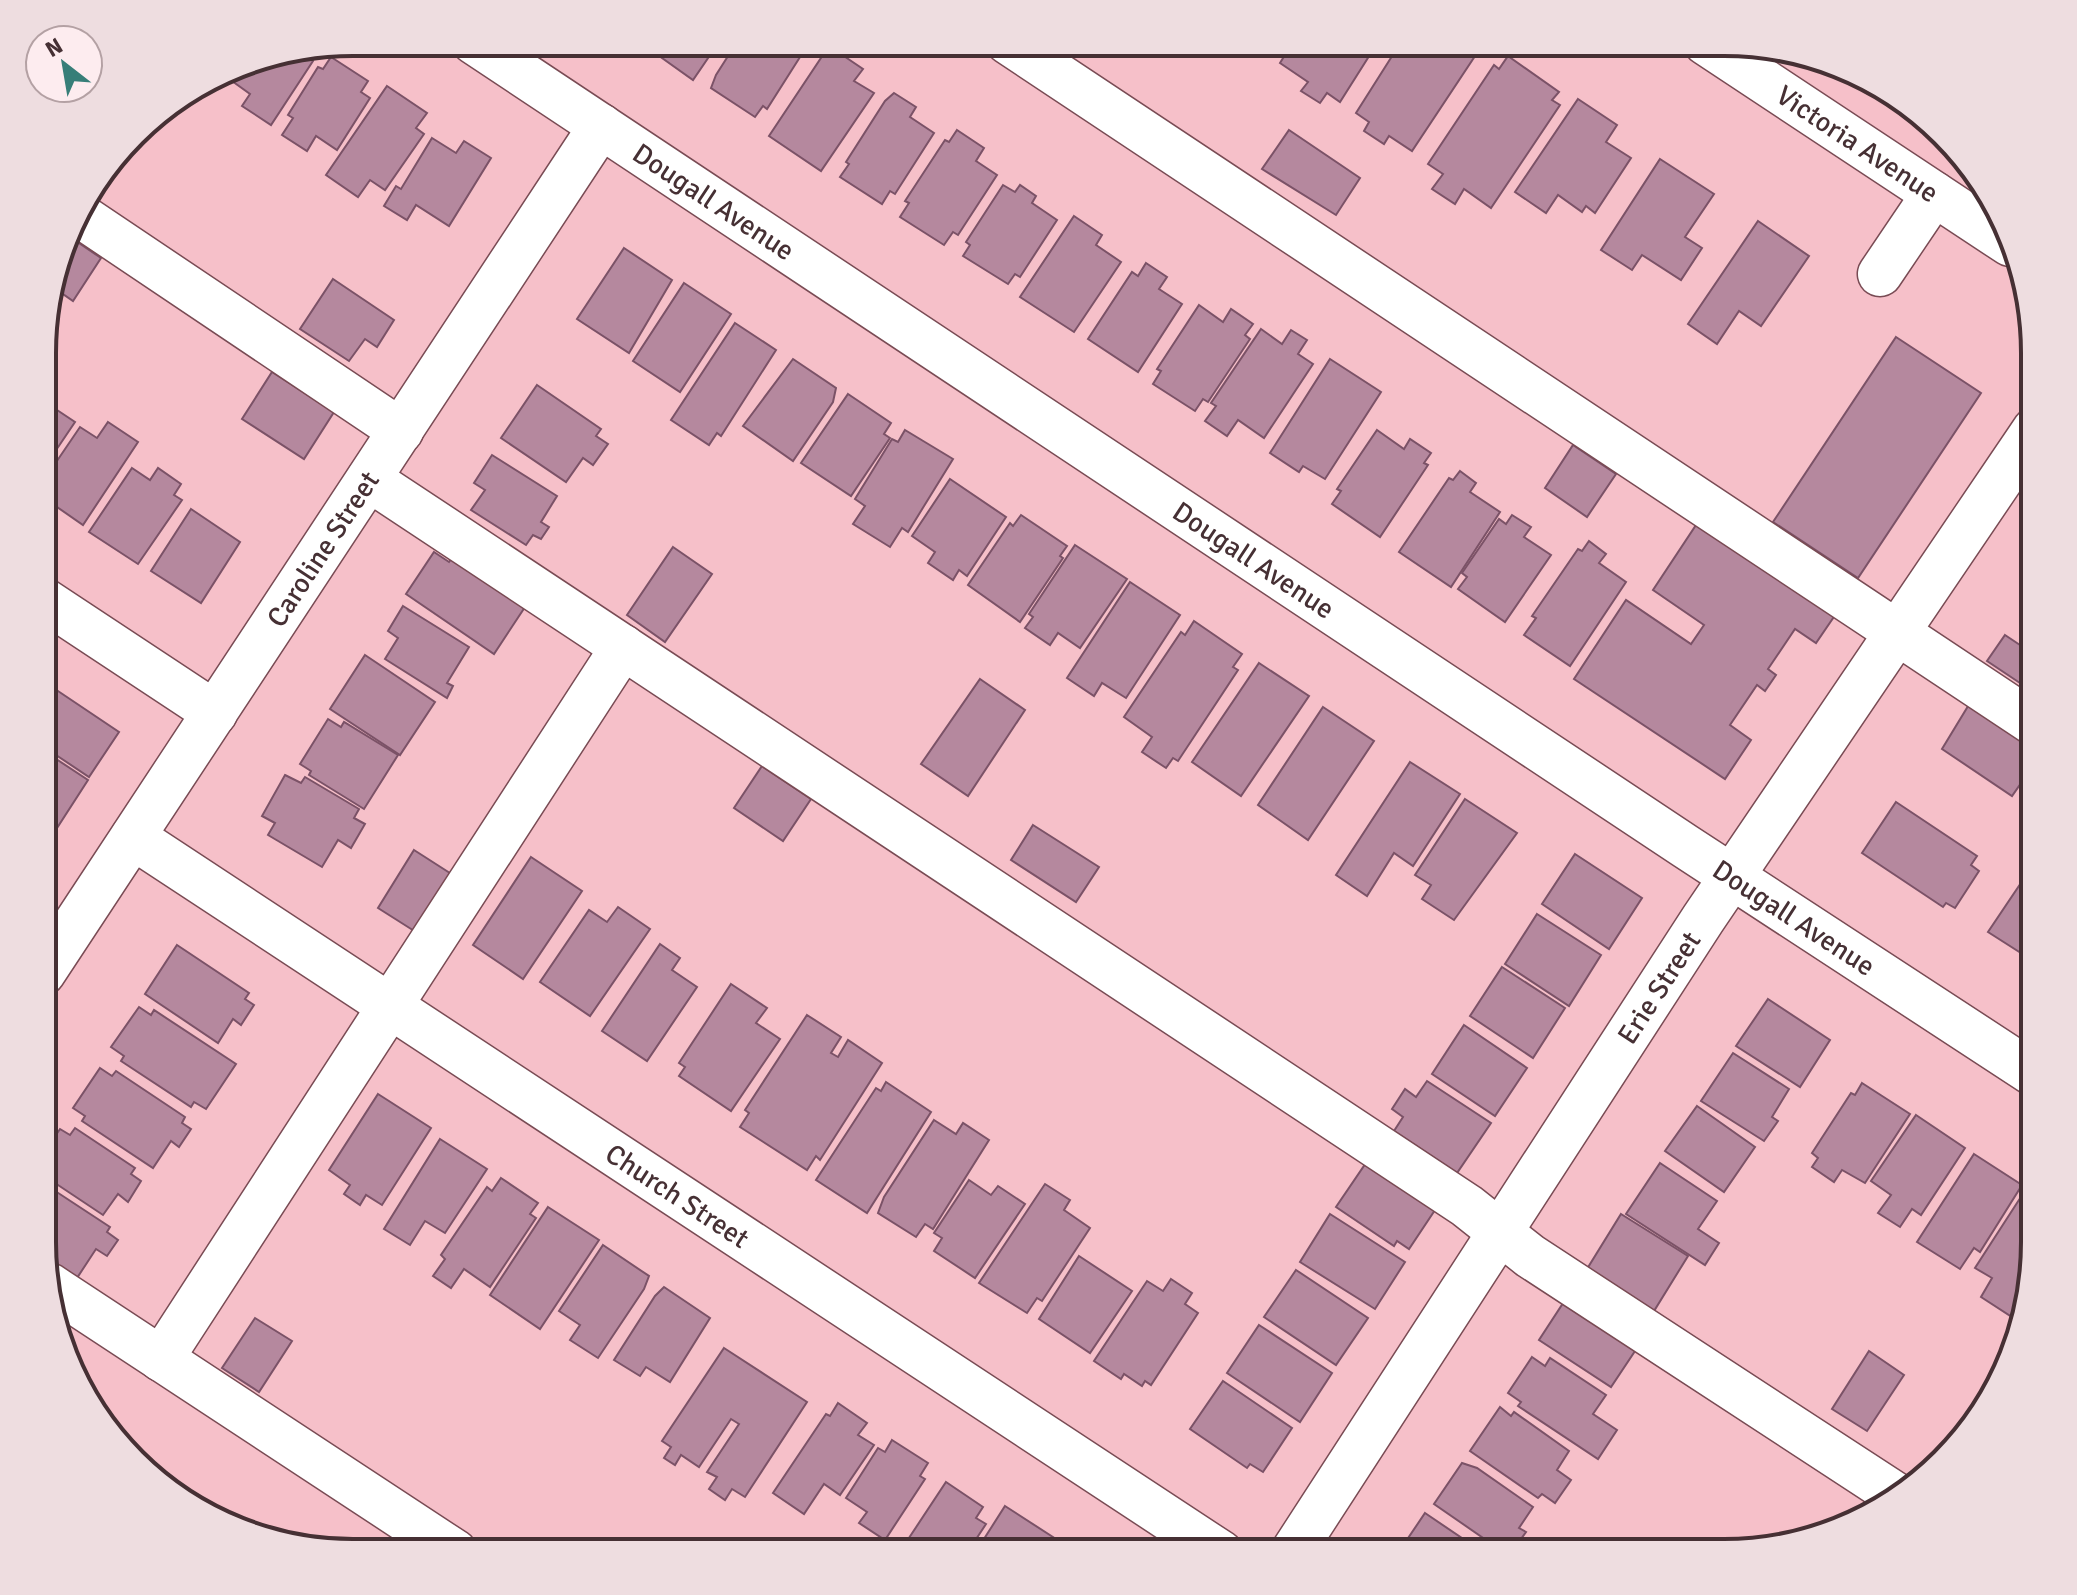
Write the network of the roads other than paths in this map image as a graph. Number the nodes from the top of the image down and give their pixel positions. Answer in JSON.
{"nodes":[{"id":1,"x":495,"y":56,"type":"edge"},
{"id":2,"x":1029,"y":56,"type":"edge"},
{"id":3,"x":1726,"y":56,"type":"edge"},
{"id":4,"x":601,"y":126,"type":"junction"},
{"id":5,"x":1934,"y":194,"type":"junction"},
{"id":6,"x":87,"y":220,"type":"edge"},
{"id":7,"x":1996,"y":235,"type":"edge"},
{"id":8,"x":1880,"y":274,"type":"dead end"},
{"id":9,"x":401,"y":431,"type":"junction"},
{"id":10,"x":2021,"y":450,"type":"edge"},
{"id":11,"x":369,"y":479,"type":"junction"},
{"id":12,"x":56,"y":608,"type":"edge"},
{"id":13,"x":1898,"y":633,"type":"junction"},
{"id":14,"x":623,"y":647,"type":"junction"},
{"id":15,"x":215,"y":713,"type":"junction"},
{"id":16,"x":2021,"y":715,"type":"edge"},
{"id":17,"x":133,"y":837,"type":"junction"},
{"id":18,"x":1733,"y":878,"type":"junction"},
{"id":19,"x":56,"y":953,"type":"edge"},
{"id":20,"x":391,"y":1006,"type":"junction"},
{"id":21,"x":2021,"y":1066,"type":"edge"},
{"id":22,"x":1501,"y":1232,"type":"junction"},
{"id":23,"x":61,"y":1293,"type":"edge"},
{"id":24,"x":161,"y":1359,"type":"junction"},
{"id":25,"x":1888,"y":1490,"type":"edge"},
{"id":26,"x":435,"y":1539,"type":"edge"},
{"id":27,"x":1200,"y":1539,"type":"edge"},
{"id":28,"x":1301,"y":1539,"type":"edge"}],
"edges":[{"from":1,"to":4,"type":"street","name":"Dougall Avenue"},
{"from":2,"to":13,"type":"street"},
{"from":3,"to":5,"type":"street","name":"Victoria Avenue"},
{"from":4,"to":9,"type":"street","name":"Caroline Street"},
{"from":4,"to":18,"type":"street","name":"Dougall Avenue"},
{"from":5,"to":7,"type":"street","name":"Victoria Avenue"},
{"from":5,"to":8,"type":"street"},
{"from":6,"to":9,"type":"street"},
{"from":9,"to":11,"type":"street","name":"Caroline Street"},
{"from":10,"to":13,"type":"street","name":"Erie Street"},
{"from":11,"to":14,"type":"street"},
{"from":11,"to":15,"type":"street","name":"Caroline Street"},
{"from":12,"to":15,"type":"street"},
{"from":13,"to":16,"type":"street"},
{"from":13,"to":18,"type":"street","name":"Erie Street"},
{"from":14,"to":20,"type":"street"},
{"from":14,"to":22,"type":"street"},
{"from":15,"to":17,"type":"street","name":"Caroline Street"},
{"from":17,"to":19,"type":"street","name":"Caroline Street"},
{"from":17,"to":20,"type":"street","name":"Church Street"},
{"from":18,"to":21,"type":"street","name":"Dougall Avenue"},
{"from":18,"to":22,"type":"street","name":"Erie Street"},
{"from":20,"to":24,"type":"street"},
{"from":20,"to":27,"type":"street","name":"Church Street"},
{"from":22,"to":25,"type":"street"},
{"from":22,"to":28,"type":"street","name":"Erie Street"},
{"from":23,"to":24,"type":"street"},
{"from":24,"to":26,"type":"street"}]}
